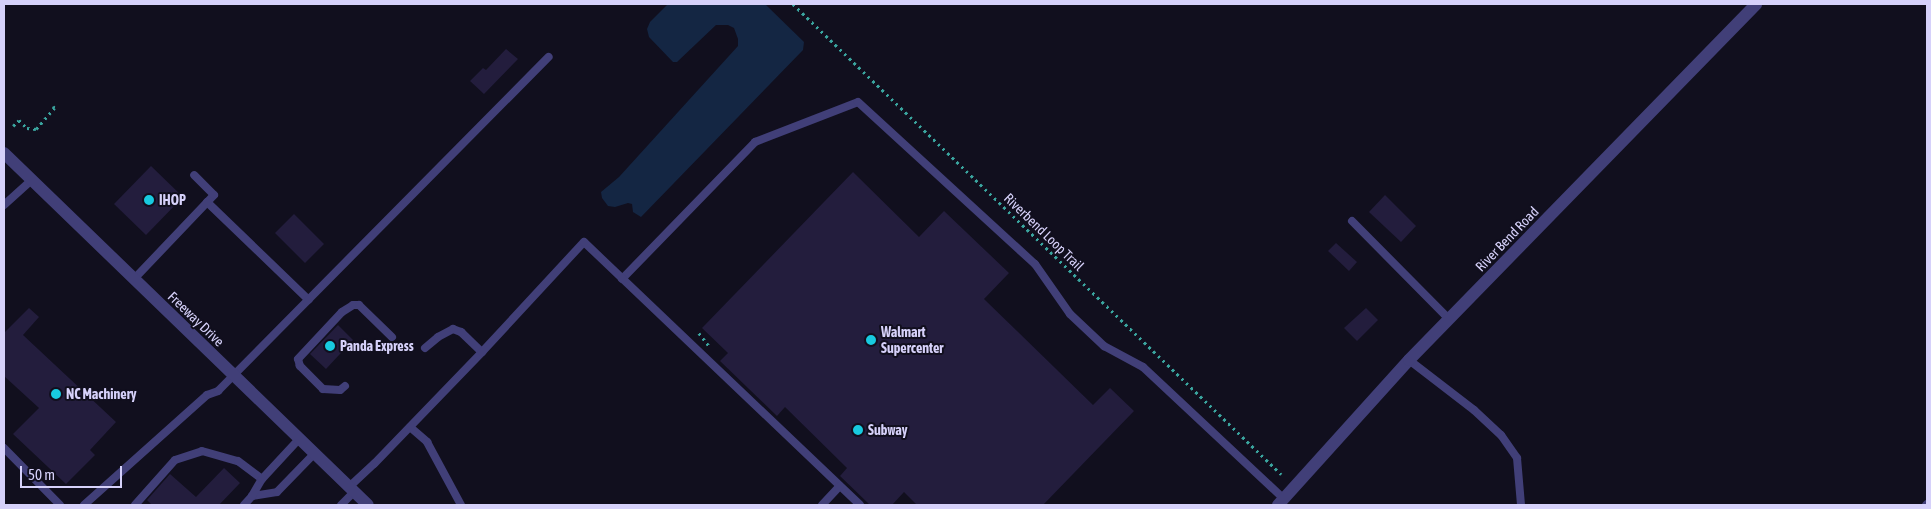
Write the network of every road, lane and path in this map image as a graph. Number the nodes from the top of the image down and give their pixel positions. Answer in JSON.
{"nodes":[{"id":1,"x":793,"y":4,"type":"edge"},
{"id":2,"x":1756,"y":4,"type":"edge"},
{"id":3,"x":548,"y":57,"type":"dead end"},
{"id":4,"x":52,"y":106,"type":"dead end"},
{"id":5,"x":13,"y":126,"type":"dead end"},
{"id":6,"x":6,"y":160,"type":"edge"},
{"id":7,"x":194,"y":175,"type":"dead end"},
{"id":8,"x":32,"y":180,"type":"junction"},
{"id":9,"x":207,"y":202,"type":"junction"},
{"id":10,"x":4,"y":205,"type":"edge"},
{"id":11,"x":1352,"y":221,"type":"dead end"},
{"id":12,"x":622,"y":278,"type":"junction"},
{"id":13,"x":134,"y":279,"type":"junction"},
{"id":14,"x":309,"y":300,"type":"junction"},
{"id":15,"x":1449,"y":319,"type":"junction"},
{"id":16,"x":392,"y":337,"type":"dead end"},
{"id":17,"x":425,"y":348,"type":"dead end"},
{"id":18,"x":482,"y":352,"type":"junction"},
{"id":19,"x":1409,"y":360,"type":"junction"},
{"id":20,"x":233,"y":376,"type":"junction"},
{"id":21,"x":345,"y":386,"type":"dead end"},
{"id":22,"x":410,"y":427,"type":"junction"},
{"id":23,"x":299,"y":439,"type":"junction"},
{"id":24,"x":4,"y":448,"type":"edge"},
{"id":25,"x":314,"y":454,"type":"junction"},
{"id":26,"x":1281,"y":474,"type":"dead end"},
{"id":27,"x":262,"y":479,"type":"junction"},
{"id":28,"x":840,"y":486,"type":"junction"},
{"id":29,"x":351,"y":489,"type":"junction"},
{"id":30,"x":252,"y":496,"type":"junction"},
{"id":31,"x":1281,"y":502,"type":"edge"},
{"id":32,"x":60,"y":505,"type":"edge"},
{"id":33,"x":84,"y":505,"type":"edge"},
{"id":34,"x":135,"y":505,"type":"edge"},
{"id":35,"x":244,"y":505,"type":"edge"},
{"id":36,"x":341,"y":505,"type":"edge"},
{"id":37,"x":368,"y":505,"type":"edge"},
{"id":38,"x":461,"y":505,"type":"edge"},
{"id":39,"x":822,"y":505,"type":"edge"},
{"id":40,"x":860,"y":505,"type":"edge"},
{"id":41,"x":1521,"y":505,"type":"edge"}],
"edges":[{"from":1,"to":26,"type":"path","name":"Riverbend Loop Trail"},
{"from":2,"to":15,"type":"street","name":"River Bend Road"},
{"from":3,"to":14,"type":"lane"},
{"from":4,"to":5,"type":"path"},
{"from":6,"to":8,"type":"street","name":"Freeway Drive"},
{"from":7,"to":9,"type":"lane"},
{"from":8,"to":10,"type":"lane"},
{"from":8,"to":13,"type":"street","name":"Freeway Drive"},
{"from":9,"to":13,"type":"lane"},
{"from":9,"to":14,"type":"lane"},
{"from":11,"to":15,"type":"lane"},
{"from":12,"to":18,"type":"lane"},
{"from":12,"to":28,"type":"lane"},
{"from":12,"to":31,"type":"lane"},
{"from":13,"to":20,"type":"street","name":"Freeway Drive"},
{"from":14,"to":20,"type":"lane"},
{"from":15,"to":19,"type":"street","name":"River Bend Road"},
{"from":16,"to":21,"type":"lane"},
{"from":17,"to":18,"type":"lane"},
{"from":18,"to":22,"type":"lane"},
{"from":19,"to":31,"type":"street","name":"River Bend Road"},
{"from":19,"to":41,"type":"lane"},
{"from":20,"to":23,"type":"street","name":"Freeway Drive"},
{"from":20,"to":33,"type":"lane"},
{"from":22,"to":29,"type":"lane"},
{"from":22,"to":38,"type":"lane"},
{"from":23,"to":25,"type":"street","name":"Freeway Drive"},
{"from":23,"to":27,"type":"lane"},
{"from":24,"to":32,"type":"lane"},
{"from":25,"to":29,"type":"street","name":"Freeway Drive"},
{"from":25,"to":30,"type":"lane"},
{"from":27,"to":30,"type":"lane"},
{"from":27,"to":34,"type":"lane"},
{"from":28,"to":39,"type":"lane"},
{"from":28,"to":40,"type":"lane"},
{"from":29,"to":36,"type":"lane"},
{"from":29,"to":37,"type":"street","name":"Freeway Drive"},
{"from":30,"to":35,"type":"lane"}]}
